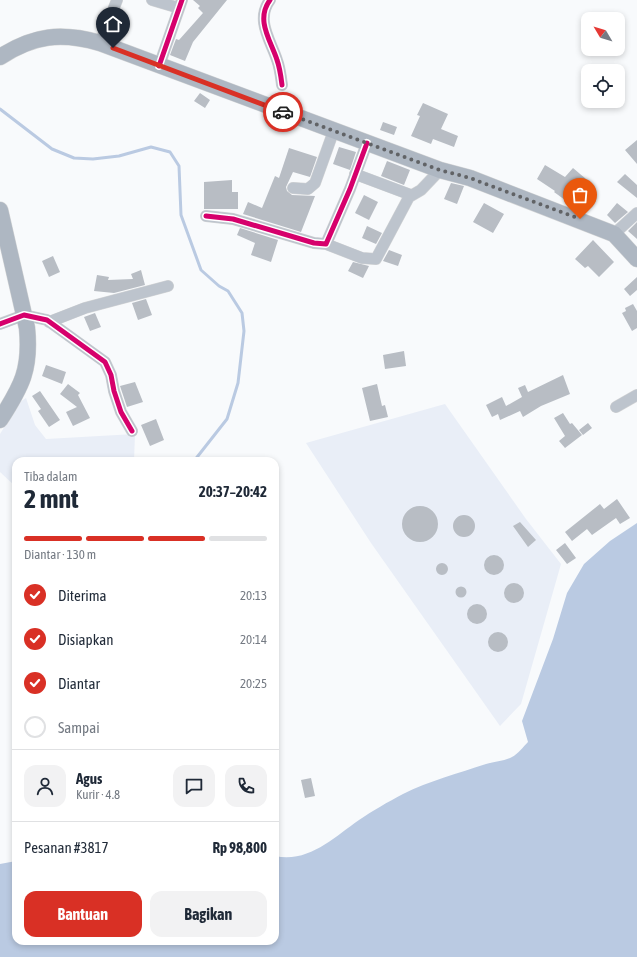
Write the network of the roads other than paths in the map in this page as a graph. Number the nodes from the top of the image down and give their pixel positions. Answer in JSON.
{"nodes":[{"id":1,"x":117,"y":0,"type":"edge"},
{"id":2,"x":152,"y":0,"type":"edge"},
{"id":3,"x":270,"y":0,"type":"edge"},
{"id":4,"x":180,"y":4,"type":"edge"},
{"id":5,"x":100,"y":43,"type":"junction"},
{"id":6,"x":0,"y":57,"type":"edge"},
{"id":7,"x":159,"y":66,"type":"junction"},
{"id":8,"x":282,"y":85,"type":"dead end"},
{"id":9,"x":334,"y":130,"type":"junction"},
{"id":10,"x":367,"y":143,"type":"junction"},
{"id":11,"x":440,"y":170,"type":"junction"},
{"id":12,"x":355,"y":174,"type":"junction"},
{"id":13,"x":293,"y":188,"type":"dead end"},
{"id":14,"x":411,"y":195,"type":"junction"},
{"id":15,"x":0,"y":210,"type":"edge"},
{"id":16,"x":637,"y":213,"type":"edge"},
{"id":17,"x":206,"y":216,"type":"dead end"},
{"id":18,"x":614,"y":234,"type":"junction"},
{"id":19,"x":326,"y":244,"type":"junction"},
{"id":20,"x":637,"y":259,"type":"edge"},
{"id":21,"x":168,"y":286,"type":"dead end"},
{"id":22,"x":24,"y":315,"type":"junction"},
{"id":23,"x":49,"y":322,"type":"junction"},
{"id":24,"x":0,"y":324,"type":"edge"},
{"id":25,"x":637,"y":395,"type":"edge"},
{"id":26,"x":616,"y":407,"type":"dead end"},
{"id":27,"x":0,"y":420,"type":"edge"},
{"id":28,"x":132,"y":431,"type":"dead end"}],
"edges":[{"from":1,"to":5,"type":"street"},
{"from":2,"to":4,"type":"street"},
{"from":3,"to":8,"type":"street"},
{"from":4,"to":7,"type":"street"},
{"from":5,"to":6,"type":"highway"},
{"from":5,"to":7,"type":"highway"},
{"from":7,"to":9,"type":"highway"},
{"from":9,"to":10,"type":"highway"},
{"from":9,"to":13,"type":"street"},
{"from":10,"to":11,"type":"highway"},
{"from":10,"to":12,"type":"street"},
{"from":11,"to":14,"type":"street"},
{"from":11,"to":18,"type":"highway"},
{"from":12,"to":14,"type":"street"},
{"from":12,"to":19,"type":"street"},
{"from":14,"to":19,"type":"street"},
{"from":15,"to":22,"type":"highway"},
{"from":16,"to":18,"type":"street"},
{"from":17,"to":19,"type":"street"},
{"from":18,"to":20,"type":"highway"},
{"from":21,"to":23,"type":"street"},
{"from":22,"to":23,"type":"street"},
{"from":22,"to":24,"type":"street"},
{"from":22,"to":27,"type":"highway"},
{"from":23,"to":28,"type":"street"},
{"from":25,"to":26,"type":"street"}]}
